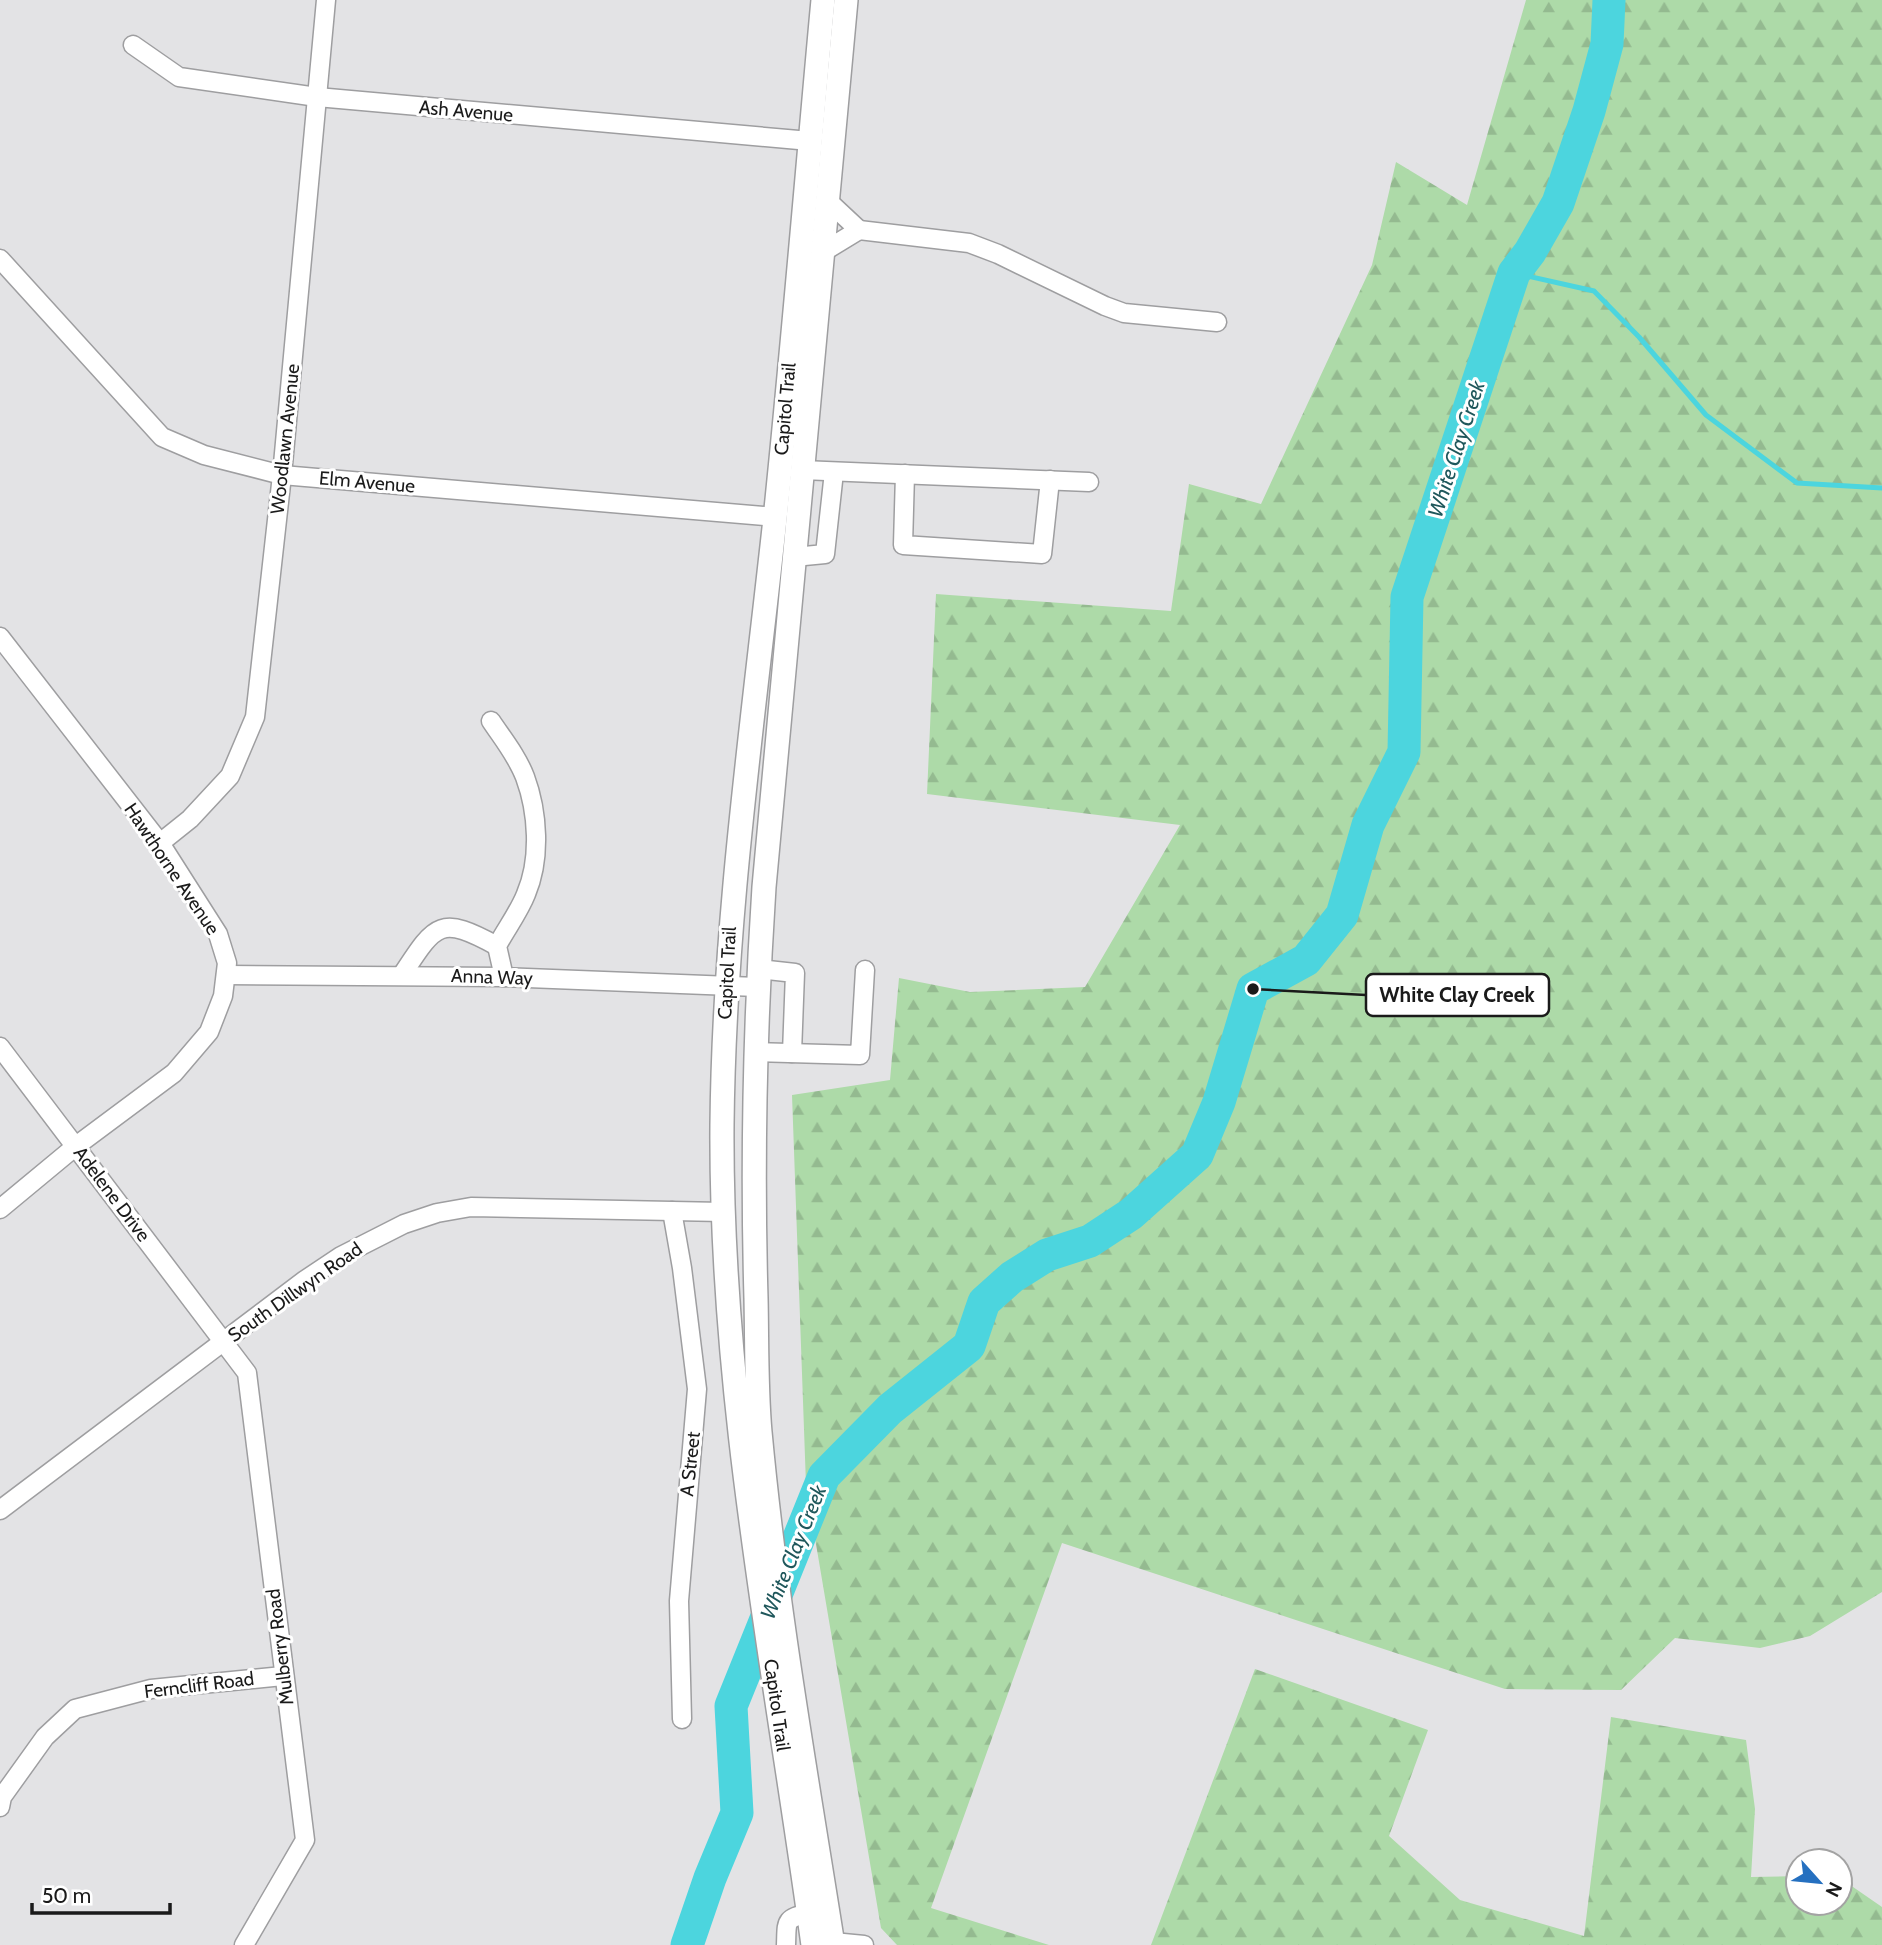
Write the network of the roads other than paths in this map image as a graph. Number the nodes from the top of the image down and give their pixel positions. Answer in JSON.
{"nodes":[{"id":1,"x":326,"y":0,"type":"edge"},
{"id":2,"x":824,"y":0,"type":"edge"},
{"id":3,"x":846,"y":0,"type":"edge"},
{"id":4,"x":133,"y":45,"type":"dead end"},
{"id":5,"x":317,"y":97,"type":"junction"},
{"id":6,"x":810,"y":142,"type":"junction"},
{"id":7,"x":828,"y":201,"type":"junction"},
{"id":8,"x":859,"y":230,"type":"junction"},
{"id":9,"x":823,"y":252,"type":"junction"},
{"id":10,"x":0,"y":259,"type":"edge"},
{"id":11,"x":1217,"y":322,"type":"dead end"},
{"id":12,"x":802,"y":470,"type":"junction"},
{"id":13,"x":834,"y":471,"type":"junction"},
{"id":14,"x":282,"y":474,"type":"junction"},
{"id":15,"x":905,"y":474,"type":"junction"},
{"id":16,"x":1049,"y":480,"type":"junction"},
{"id":17,"x":1089,"y":482,"type":"dead end"},
{"id":18,"x":775,"y":517,"type":"junction"},
{"id":19,"x":794,"y":557,"type":"junction"},
{"id":20,"x":0,"y":637,"type":"edge"},
{"id":21,"x":491,"y":721,"type":"dead end"},
{"id":22,"x":160,"y":843,"type":"junction"},
{"id":23,"x":497,"y":946,"type":"junction"},
{"id":24,"x":865,"y":970,"type":"dead end"},
{"id":25,"x":226,"y":975,"type":"junction"},
{"id":26,"x":402,"y":975,"type":"junction"},
{"id":27,"x":504,"y":977,"type":"junction"},
{"id":28,"x":758,"y":978,"type":"junction"},
{"id":29,"x":726,"y":986,"type":"junction"},
{"id":30,"x":0,"y":1047,"type":"edge"},
{"id":31,"x":756,"y":1052,"type":"junction"},
{"id":32,"x":792,"y":1053,"type":"junction"},
{"id":33,"x":75,"y":1146,"type":"junction"},
{"id":34,"x":0,"y":1209,"type":"edge"},
{"id":35,"x":672,"y":1210,"type":"junction"},
{"id":36,"x":723,"y":1212,"type":"junction"},
{"id":37,"x":225,"y":1340,"type":"junction"},
{"id":38,"x":750,"y":1431,"type":"junction"},
{"id":39,"x":0,"y":1510,"type":"edge"},
{"id":40,"x":283,"y":1676,"type":"junction"},
{"id":41,"x":682,"y":1719,"type":"dead end"},
{"id":42,"x":0,"y":1807,"type":"edge"},
{"id":43,"x":813,"y":1881,"type":"junction"},
{"id":44,"x":808,"y":1913,"type":"junction"},
{"id":45,"x":826,"y":1944,"type":"edge"},
{"id":46,"x":244,"y":1945,"type":"edge"},
{"id":47,"x":786,"y":1945,"type":"edge"},
{"id":48,"x":864,"y":1945,"type":"edge"}],
"edges":[{"from":1,"to":5,"type":"street","name":"Woodlawn Avenue"},
{"from":2,"to":6,"type":"main road","name":"Capitol Trail"},
{"from":3,"to":7,"type":"main road","name":"Capitol Trail"},
{"from":4,"to":5,"type":"street","name":"Ash Avenue"},
{"from":5,"to":6,"type":"street","name":"Ash Avenue"},
{"from":5,"to":14,"type":"street","name":"Woodlawn Avenue"},
{"from":6,"to":18,"type":"main road","name":"Capitol Trail"},
{"from":7,"to":8,"type":"street"},
{"from":7,"to":9,"type":"main road","name":"Capitol Trail"},
{"from":8,"to":9,"type":"street"},
{"from":8,"to":11,"type":"street"},
{"from":9,"to":12,"type":"main road","name":"Capitol Trail"},
{"from":10,"to":14,"type":"street","name":"Elm Avenue"},
{"from":12,"to":13,"type":"street"},
{"from":12,"to":19,"type":"main road","name":"Capitol Trail"},
{"from":13,"to":15,"type":"street"},
{"from":13,"to":19,"type":"street"},
{"from":14,"to":18,"type":"street","name":"Elm Avenue"},
{"from":14,"to":22,"type":"street","name":"Woodlawn Avenue"},
{"from":15,"to":16,"type":"street"},
{"from":15,"to":16,"type":"street"},
{"from":16,"to":17,"type":"street"},
{"from":18,"to":29,"type":"main road","name":"Capitol Trail"},
{"from":19,"to":28,"type":"main road","name":"Capitol Trail"},
{"from":20,"to":22,"type":"street","name":"Hawthorne Avenue"},
{"from":21,"to":23,"type":"street"},
{"from":22,"to":25,"type":"street","name":"Hawthorne Avenue"},
{"from":23,"to":26,"type":"street"},
{"from":23,"to":27,"type":"street"},
{"from":24,"to":32,"type":"street"},
{"from":25,"to":26,"type":"street","name":"Anna Way"},
{"from":25,"to":33,"type":"street","name":"Hawthorne Avenue"},
{"from":26,"to":27,"type":"street","name":"Anna Way"},
{"from":27,"to":29,"type":"street","name":"Anna Way"},
{"from":28,"to":29,"type":"street","name":"Anna Way"},
{"from":28,"to":31,"type":"main road","name":"Capitol Trail"},
{"from":28,"to":32,"type":"street","name":"Anna Way"},
{"from":29,"to":36,"type":"main road","name":"Capitol Trail"},
{"from":30,"to":33,"type":"street","name":"Adelene Drive"},
{"from":31,"to":32,"type":"street"},
{"from":31,"to":38,"type":"main road","name":"Capitol Trail"},
{"from":33,"to":34,"type":"street","name":"Hawthorne Avenue"},
{"from":33,"to":37,"type":"street","name":"Adelene Drive"},
{"from":35,"to":36,"type":"street","name":"South Dillwyn Road"},
{"from":35,"to":37,"type":"street","name":"South Dillwyn Road"},
{"from":35,"to":41,"type":"street","name":"A Street"},
{"from":36,"to":38,"type":"main road","name":"Capitol Trail"},
{"from":37,"to":39,"type":"street","name":"South Dillwyn Road"},
{"from":37,"to":40,"type":"street","name":"Mulberry Road"},
{"from":38,"to":43,"type":"main road","name":"Capitol Trail"},
{"from":40,"to":42,"type":"street","name":"Ferncliff Road"},
{"from":40,"to":46,"type":"street","name":"Mulberry Road"},
{"from":43,"to":44,"type":"main road","name":"Capitol Trail"},
{"from":43,"to":45,"type":"main road","name":"Capitol Trail"},
{"from":44,"to":45,"type":"main road","name":"Capitol Trail"},
{"from":44,"to":47,"type":"street"},
{"from":45,"to":48,"type":"street"}]}
